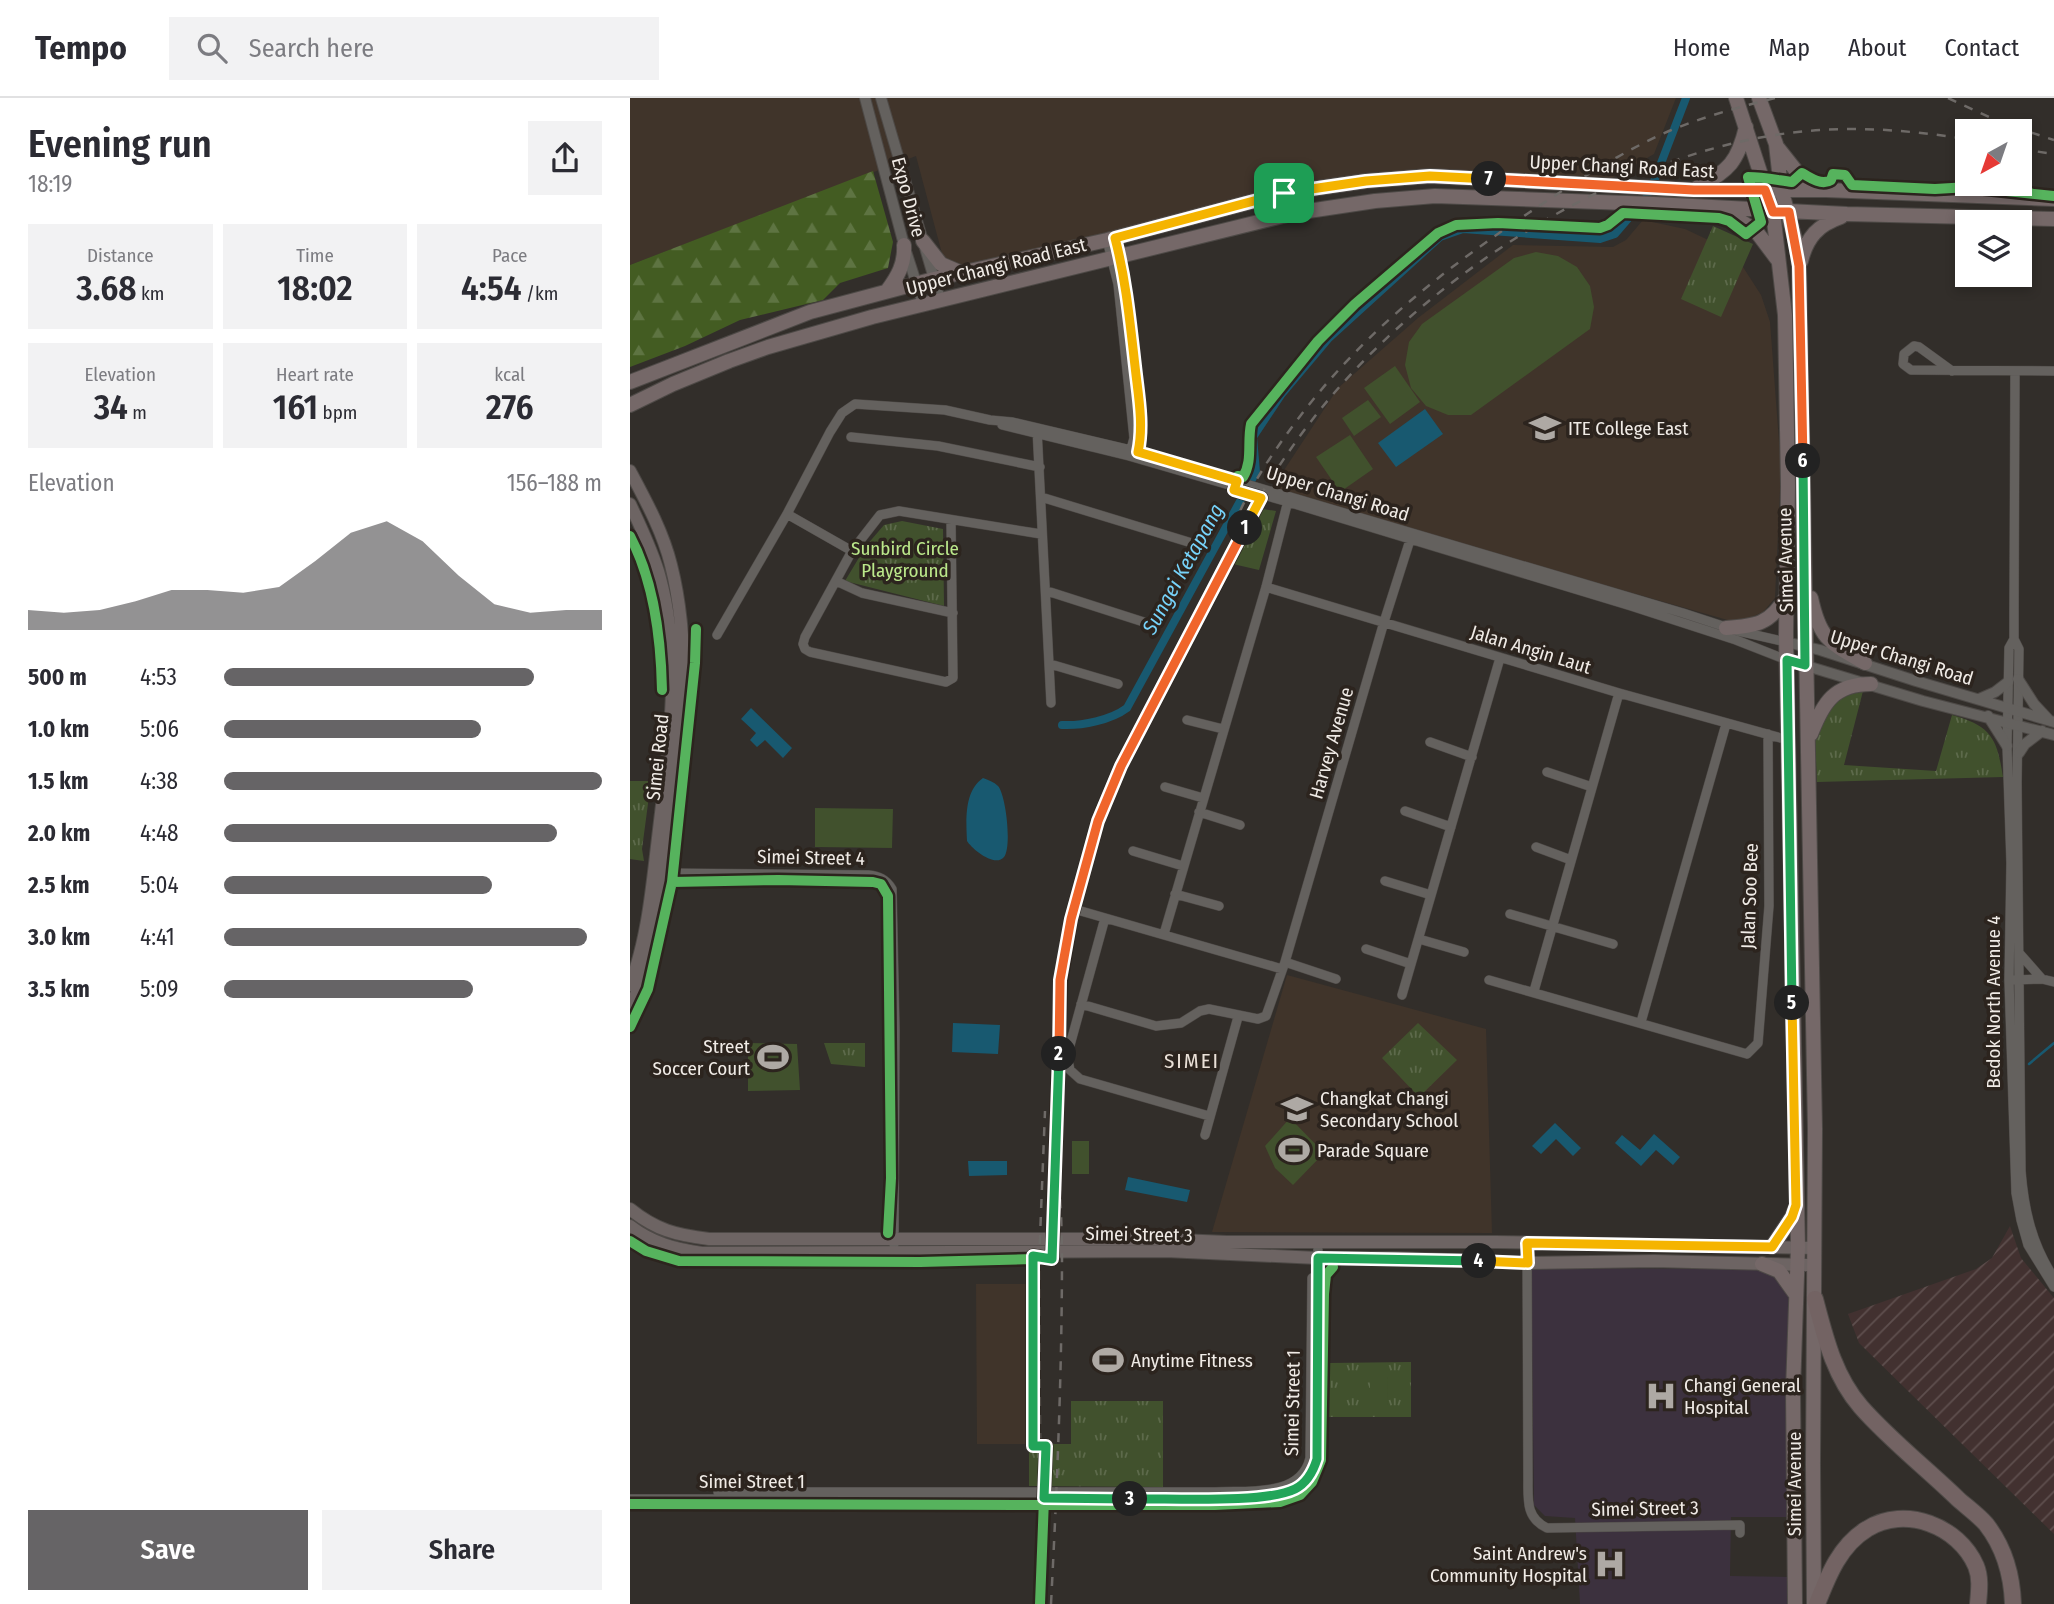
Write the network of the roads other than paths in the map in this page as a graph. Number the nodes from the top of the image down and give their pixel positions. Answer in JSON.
{"nodes":[{"id":1,"x":865,"y":98,"type":"edge"},
{"id":2,"x":881,"y":98,"type":"edge"},
{"id":3,"x":1737,"y":98,"type":"edge"},
{"id":4,"x":1759,"y":98,"type":"edge"},
{"id":5,"x":1746,"y":126,"type":"junction"},
{"id":6,"x":1776,"y":144,"type":"junction"},
{"id":7,"x":1694,"y":190,"type":"junction"},
{"id":8,"x":1765,"y":190,"type":"junction"},
{"id":9,"x":1781,"y":190,"type":"junction"},
{"id":10,"x":1826,"y":190,"type":"junction"},
{"id":11,"x":2054,"y":199,"type":"edge"},
{"id":12,"x":1719,"y":208,"type":"junction"},
{"id":13,"x":1773,"y":212,"type":"junction"},
{"id":14,"x":1789,"y":212,"type":"junction"},
{"id":15,"x":1847,"y":215,"type":"junction"},
{"id":16,"x":2054,"y":219,"type":"edge"},
{"id":17,"x":1111,"y":239,"type":"junction"},
{"id":18,"x":923,"y":241,"type":"junction"},
{"id":19,"x":904,"y":245,"type":"junction"},
{"id":20,"x":1116,"y":256,"type":"junction"},
{"id":21,"x":1781,"y":265,"type":"junction"},
{"id":22,"x":1799,"y":266,"type":"junction"},
{"id":23,"x":962,"y":273,"type":"junction"},
{"id":24,"x":934,"y":279,"type":"junction"},
{"id":25,"x":917,"y":284,"type":"junction"},
{"id":26,"x":887,"y":291,"type":"junction"},
{"id":27,"x":940,"y":299,"type":"junction"},
{"id":28,"x":923,"y":304,"type":"junction"},
{"id":29,"x":1952,"y":371,"type":"junction"},
{"id":30,"x":2054,"y":371,"type":"edge"},
{"id":31,"x":2015,"y":372,"type":"junction"},
{"id":32,"x":630,"y":382,"type":"edge"},
{"id":33,"x":632,"y":406,"type":"edge"},
{"id":34,"x":1040,"y":432,"type":"junction"},
{"id":35,"x":852,"y":437,"type":"dead end"},
{"id":36,"x":1133,"y":454,"type":"junction"},
{"id":37,"x":1039,"y":468,"type":"junction"},
{"id":38,"x":630,"y":471,"type":"edge"},
{"id":39,"x":1041,"y":497,"type":"junction"},
{"id":40,"x":1289,"y":499,"type":"junction"},
{"id":41,"x":630,"y":503,"type":"edge"},
{"id":42,"x":787,"y":514,"type":"junction"},
{"id":43,"x":951,"y":521,"type":"junction"},
{"id":44,"x":1041,"y":534,"type":"junction"},
{"id":45,"x":1411,"y":537,"type":"junction"},
{"id":46,"x":1195,"y":544,"type":"dead end"},
{"id":47,"x":852,"y":551,"type":"junction"},
{"id":48,"x":1804,"y":570,"type":"junction"},
{"id":49,"x":836,"y":581,"type":"junction"},
{"id":50,"x":1266,"y":587,"type":"junction"},
{"id":51,"x":1047,"y":591,"type":"junction"},
{"id":52,"x":1787,"y":596,"type":"junction"},
{"id":53,"x":953,"y":613,"type":"junction"},
{"id":54,"x":1384,"y":622,"type":"junction"},
{"id":55,"x":1153,"y":625,"type":"dead end"},
{"id":56,"x":1726,"y":628,"type":"junction"},
{"id":57,"x":717,"y":635,"type":"dead end"},
{"id":58,"x":1786,"y":642,"type":"junction"},
{"id":59,"x":1806,"y":646,"type":"junction"},
{"id":60,"x":1500,"y":658,"type":"junction"},
{"id":61,"x":1787,"y":660,"type":"junction"},
{"id":62,"x":1865,"y":663,"type":"junction"},
{"id":63,"x":1050,"y":664,"type":"junction"},
{"id":64,"x":1805,"y":665,"type":"junction"},
{"id":65,"x":2013,"y":681,"type":"junction"},
{"id":66,"x":1118,"y":684,"type":"dead end"},
{"id":67,"x":1871,"y":684,"type":"junction"},
{"id":68,"x":1619,"y":693,"type":"junction"},
{"id":69,"x":1979,"y":699,"type":"junction"},
{"id":70,"x":1051,"y":703,"type":"dead end"},
{"id":71,"x":2012,"y":709,"type":"junction"},
{"id":72,"x":1988,"y":716,"type":"junction"},
{"id":73,"x":1187,"y":720,"type":"dead end"},
{"id":74,"x":2051,"y":721,"type":"edge"},
{"id":75,"x":2013,"y":723,"type":"junction"},
{"id":76,"x":1726,"y":724,"type":"junction"},
{"id":77,"x":1223,"y":730,"type":"junction"},
{"id":78,"x":2042,"y":732,"type":"junction"},
{"id":79,"x":1768,"y":734,"type":"junction"},
{"id":80,"x":2054,"y":735,"type":"edge"},
{"id":81,"x":1788,"y":740,"type":"junction"},
{"id":82,"x":1809,"y":740,"type":"junction"},
{"id":83,"x":1430,"y":742,"type":"dead end"},
{"id":84,"x":2007,"y":746,"type":"junction"},
{"id":85,"x":2019,"y":753,"type":"junction"},
{"id":86,"x":1472,"y":757,"type":"junction"},
{"id":87,"x":1546,"y":772,"type":"dead end"},
{"id":88,"x":1165,"y":787,"type":"dead end"},
{"id":89,"x":1592,"y":787,"type":"junction"},
{"id":90,"x":1203,"y":798,"type":"junction"},
{"id":91,"x":1405,"y":811,"type":"dead end"},
{"id":92,"x":1199,"y":812,"type":"junction"},
{"id":93,"x":1240,"y":825,"type":"dead end"},
{"id":94,"x":1451,"y":827,"type":"junction"},
{"id":95,"x":1536,"y":847,"type":"dead end"},
{"id":96,"x":1133,"y":851,"type":"dead end"},
{"id":97,"x":1571,"y":860,"type":"junction"},
{"id":98,"x":1183,"y":866,"type":"junction"},
{"id":99,"x":658,"y":873,"type":"junction"},
{"id":100,"x":1385,"y":881,"type":"dead end"},
{"id":101,"x":1175,"y":894,"type":"junction"},
{"id":102,"x":1431,"y":895,"type":"junction"},
{"id":103,"x":1219,"y":906,"type":"dead end"},
{"id":104,"x":1074,"y":909,"type":"dead end"},
{"id":105,"x":1510,"y":914,"type":"dead end"},
{"id":106,"x":1105,"y":918,"type":"junction"},
{"id":107,"x":1552,"y":926,"type":"junction"},
{"id":108,"x":1164,"y":934,"type":"junction"},
{"id":109,"x":1419,"y":939,"type":"junction"},
{"id":110,"x":1613,"y":944,"type":"dead end"},
{"id":111,"x":1366,"y":949,"type":"dead end"},
{"id":112,"x":1464,"y":952,"type":"dead end"},
{"id":113,"x":2019,"y":953,"type":"junction"},
{"id":114,"x":1411,"y":964,"type":"junction"},
{"id":115,"x":1284,"y":966,"type":"junction"},
{"id":116,"x":1336,"y":979,"type":"dead end"},
{"id":117,"x":2042,"y":979,"type":"junction"},
{"id":118,"x":1489,"y":980,"type":"dead end"},
{"id":119,"x":2014,"y":980,"type":"junction"},
{"id":120,"x":2054,"y":982,"type":"edge"},
{"id":121,"x":630,"y":985,"type":"edge"},
{"id":122,"x":1534,"y":991,"type":"junction"},
{"id":123,"x":1402,"y":995,"type":"dead end"},
{"id":124,"x":1081,"y":1004,"type":"junction"},
{"id":125,"x":630,"y":1010,"type":"edge"},
{"id":126,"x":1238,"y":1017,"type":"junction"},
{"id":127,"x":1641,"y":1022,"type":"junction"},
{"id":128,"x":1209,"y":1116,"type":"junction"},
{"id":129,"x":1205,"y":1135,"type":"dead end"},
{"id":130,"x":1796,"y":1205,"type":"junction"},
{"id":131,"x":630,"y":1209,"type":"edge"},
{"id":132,"x":630,"y":1226,"type":"edge"},
{"id":133,"x":1315,"y":1241,"type":"junction"},
{"id":134,"x":1527,"y":1243,"type":"junction"},
{"id":135,"x":1563,"y":1244,"type":"junction"},
{"id":136,"x":894,"y":1246,"type":"junction"},
{"id":137,"x":1772,"y":1247,"type":"junction"},
{"id":138,"x":1798,"y":1247,"type":"junction"},
{"id":139,"x":1814,"y":1248,"type":"junction"},
{"id":140,"x":1315,"y":1258,"type":"junction"},
{"id":141,"x":1573,"y":1261,"type":"junction"},
{"id":142,"x":1528,"y":1263,"type":"junction"},
{"id":143,"x":1762,"y":1264,"type":"junction"},
{"id":144,"x":1797,"y":1265,"type":"junction"},
{"id":145,"x":1814,"y":1265,"type":"junction"},
{"id":146,"x":2054,"y":1278,"type":"edge"},
{"id":147,"x":2054,"y":1287,"type":"edge"},
{"id":148,"x":1796,"y":1296,"type":"junction"},
{"id":149,"x":1815,"y":1299,"type":"junction"},
{"id":150,"x":630,"y":1496,"type":"edge"},
{"id":151,"x":1740,"y":1533,"type":"dead end"},
{"id":152,"x":1795,"y":1604,"type":"edge"},
{"id":153,"x":1815,"y":1604,"type":"edge"},
{"id":154,"x":1978,"y":1604,"type":"edge"},
{"id":155,"x":2013,"y":1604,"type":"edge"}],
"edges":[{"from":1,"to":19,"type":"street","name":"Expo Drive"},
{"from":2,"to":18,"type":"street","name":"Expo Drive"},
{"from":3,"to":5,"type":"main road","name":"Simei Avenue"},
{"from":4,"to":6,"type":"main road"},
{"from":5,"to":7,"type":"main road"},
{"from":5,"to":8,"type":"main road","name":"Simei Avenue"},
{"from":6,"to":9,"type":"main road","name":"Simei Avenue"},
{"from":6,"to":10,"type":"main road"},
{"from":7,"to":8,"type":"main road","name":"Upper Changi Road East"},
{"from":7,"to":17,"type":"main road","name":"Upper Changi Road East"},
{"from":8,"to":9,"type":"main road","name":"Upper Changi Road East"},
{"from":8,"to":13,"type":"main road","name":"Simei Avenue"},
{"from":9,"to":10,"type":"main road","name":"Upper Changi Road East"},
{"from":9,"to":14,"type":"main road","name":"Simei Avenue"},
{"from":10,"to":11,"type":"main road","name":"Upper Changi Road East"},
{"from":12,"to":13,"type":"main road","name":"Upper Changi Road East"},
{"from":12,"to":20,"type":"main road","name":"Upper Changi Road East"},
{"from":12,"to":21,"type":"main road"},
{"from":13,"to":14,"type":"main road","name":"Upper Changi Road East"},
{"from":13,"to":21,"type":"main road","name":"Simei Avenue"},
{"from":14,"to":15,"type":"main road","name":"Upper Changi Road East"},
{"from":14,"to":22,"type":"main road","name":"Simei Avenue"},
{"from":15,"to":16,"type":"main road","name":"Upper Changi Road East"},
{"from":15,"to":22,"type":"main road"},
{"from":17,"to":20,"type":"street"},
{"from":17,"to":23,"type":"main road","name":"Upper Changi Road East"},
{"from":18,"to":23,"type":"main road"},
{"from":18,"to":24,"type":"street","name":"Expo Drive"},
{"from":19,"to":25,"type":"street","name":"Expo Drive"},
{"from":19,"to":26,"type":"main road"},
{"from":20,"to":27,"type":"main road","name":"Upper Changi Road East"},
{"from":20,"to":36,"type":"street"},
{"from":21,"to":52,"type":"main road","name":"Simei Avenue"},
{"from":22,"to":48,"type":"main road","name":"Simei Avenue"},
{"from":23,"to":24,"type":"main road","name":"Upper Changi Road East"},
{"from":24,"to":25,"type":"main road","name":"Upper Changi Road East"},
{"from":24,"to":27,"type":"street","name":"Expo Drive"},
{"from":25,"to":26,"type":"main road","name":"Upper Changi Road East"},
{"from":25,"to":28,"type":"street","name":"Expo Drive"},
{"from":26,"to":32,"type":"main road","name":"Upper Changi Road East"},
{"from":27,"to":28,"type":"main road","name":"Upper Changi Road East"},
{"from":28,"to":33,"type":"main road","name":"Upper Changi Road East"},
{"from":29,"to":29,"type":"street"},
{"from":29,"to":31,"type":"street"},
{"from":30,"to":31,"type":"street"},
{"from":31,"to":65,"type":"street","name":"Bedok North Avenue 4"},
{"from":34,"to":36,"type":"street","name":"Upper Changi Road"},
{"from":34,"to":37,"type":"street"},
{"from":34,"to":42,"type":"street","name":"Upper Changi Road"},
{"from":35,"to":37,"type":"street"},
{"from":36,"to":40,"type":"street","name":"Upper Changi Road"},
{"from":37,"to":39,"type":"street"},
{"from":38,"to":99,"type":"main road","name":"Simei Road"},
{"from":39,"to":44,"type":"street"},
{"from":39,"to":46,"type":"street"},
{"from":40,"to":45,"type":"street","name":"Upper Changi Road"},
{"from":40,"to":50,"type":"street"},
{"from":41,"to":99,"type":"main road","name":"Simei Road"},
{"from":42,"to":47,"type":"street"},
{"from":42,"to":57,"type":"street"},
{"from":43,"to":44,"type":"street"},
{"from":43,"to":47,"type":"street"},
{"from":43,"to":53,"type":"street"},
{"from":44,"to":51,"type":"street"},
{"from":45,"to":54,"type":"street","name":"Harvey Avenue"},
{"from":45,"to":56,"type":"street","name":"Upper Changi Road"},
{"from":45,"to":61,"type":"street","name":"Upper Changi Road"},
{"from":47,"to":49,"type":"street"},
{"from":48,"to":59,"type":"main road","name":"Simei Avenue"},
{"from":48,"to":62,"type":"main road"},
{"from":49,"to":53,"type":"street"},
{"from":49,"to":53,"type":"street"},
{"from":50,"to":54,"type":"street","name":"Jalan Angin Laut"},
{"from":50,"to":77,"type":"street"},
{"from":51,"to":55,"type":"street"},
{"from":51,"to":63,"type":"street"},
{"from":52,"to":56,"type":"main road"},
{"from":52,"to":58,"type":"main road","name":"Simei Avenue"},
{"from":54,"to":60,"type":"street","name":"Jalan Angin Laut"},
{"from":54,"to":115,"type":"street","name":"Harvey Avenue"},
{"from":56,"to":58,"type":"street","name":"Upper Changi Road"},
{"from":58,"to":59,"type":"street","name":"Upper Changi Road"},
{"from":58,"to":61,"type":"main road","name":"Simei Avenue"},
{"from":59,"to":62,"type":"street","name":"Upper Changi Road"},
{"from":59,"to":64,"type":"main road","name":"Simei Avenue"},
{"from":60,"to":68,"type":"street","name":"Jalan Angin Laut"},
{"from":60,"to":86,"type":"street"},
{"from":61,"to":64,"type":"street","name":"Upper Changi Road"},
{"from":61,"to":81,"type":"main road","name":"Simei Avenue"},
{"from":62,"to":69,"type":"street","name":"Upper Changi Road"},
{"from":63,"to":66,"type":"street"},
{"from":63,"to":70,"type":"street"},
{"from":64,"to":67,"type":"street","name":"Upper Changi Road"},
{"from":64,"to":82,"type":"main road","name":"Simei Avenue"},
{"from":65,"to":69,"type":"street"},
{"from":65,"to":71,"type":"street","name":"Bedok North Avenue 4"},
{"from":65,"to":74,"type":"street"},
{"from":67,"to":72,"type":"street","name":"Upper Changi Road"},
{"from":67,"to":82,"type":"main road"},
{"from":68,"to":76,"type":"street","name":"Jalan Angin Laut"},
{"from":68,"to":89,"type":"street"},
{"from":69,"to":71,"type":"street","name":"Upper Changi Road"},
{"from":71,"to":74,"type":"street","name":"Upper Changi Road"},
{"from":71,"to":75,"type":"street","name":"Bedok North Avenue 4"},
{"from":72,"to":75,"type":"street","name":"Upper Changi Road"},
{"from":72,"to":84,"type":"street"},
{"from":73,"to":77,"type":"street"},
{"from":75,"to":78,"type":"street","name":"Upper Changi Road"},
{"from":75,"to":84,"type":"street","name":"Bedok North Avenue 4"},
{"from":75,"to":85,"type":"street","name":"Bedok North Avenue 4"},
{"from":76,"to":79,"type":"street","name":"Jalan Angin Laut"},
{"from":76,"to":127,"type":"street"},
{"from":77,"to":90,"type":"street"},
{"from":78,"to":80,"type":"street","name":"Upper Changi Road"},
{"from":78,"to":85,"type":"street"},
{"from":79,"to":81,"type":"street","name":"Jalan Angin Laut"},
{"from":79,"to":127,"type":"street","name":"Jalan Soo Bee"},
{"from":81,"to":130,"type":"main road","name":"Simei Avenue"},
{"from":82,"to":139,"type":"main road","name":"Simei Avenue"},
{"from":83,"to":86,"type":"street"},
{"from":84,"to":119,"type":"street","name":"Bedok North Avenue 4"},
{"from":85,"to":113,"type":"street","name":"Bedok North Avenue 4"},
{"from":86,"to":94,"type":"street"},
{"from":87,"to":89,"type":"street"},
{"from":88,"to":90,"type":"street"},
{"from":89,"to":97,"type":"street"},
{"from":90,"to":92,"type":"street"},
{"from":91,"to":94,"type":"street"},
{"from":92,"to":93,"type":"street"},
{"from":92,"to":98,"type":"street"},
{"from":94,"to":102,"type":"street"},
{"from":95,"to":97,"type":"street"},
{"from":96,"to":98,"type":"street"},
{"from":97,"to":107,"type":"street"},
{"from":98,"to":101,"type":"street"},
{"from":99,"to":121,"type":"main road","name":"Simei Road"},
{"from":99,"to":125,"type":"main road","name":"Simei Road"},
{"from":99,"to":136,"type":"street","name":"Simei Street 4"},
{"from":100,"to":102,"type":"street"},
{"from":101,"to":103,"type":"street"},
{"from":101,"to":108,"type":"street"},
{"from":102,"to":109,"type":"street"},
{"from":104,"to":106,"type":"street"},
{"from":105,"to":107,"type":"street"},
{"from":106,"to":108,"type":"street"},
{"from":106,"to":124,"type":"street"},
{"from":107,"to":110,"type":"street"},
{"from":107,"to":122,"type":"street"},
{"from":108,"to":115,"type":"street"},
{"from":109,"to":112,"type":"street"},
{"from":109,"to":114,"type":"street"},
{"from":111,"to":114,"type":"street"},
{"from":113,"to":117,"type":"street"},
{"from":113,"to":119,"type":"street","name":"Bedok North Avenue 4"},
{"from":114,"to":123,"type":"street"},
{"from":115,"to":116,"type":"street"},
{"from":115,"to":126,"type":"street","name":"Harvey Avenue"},
{"from":117,"to":119,"type":"street"},
{"from":117,"to":120,"type":"street"},
{"from":118,"to":122,"type":"street"},
{"from":119,"to":146,"type":"street","name":"Bedok North Avenue 4"},
{"from":119,"to":147,"type":"street","name":"Bedok North Avenue 4"},
{"from":122,"to":127,"type":"street"},
{"from":124,"to":126,"type":"street"},
{"from":124,"to":128,"type":"street"},
{"from":126,"to":128,"type":"street"},
{"from":128,"to":129,"type":"street"},
{"from":130,"to":137,"type":"main road"},
{"from":130,"to":138,"type":"main road","name":"Simei Avenue"},
{"from":131,"to":136,"type":"main road","name":"Simei Street 3"},
{"from":132,"to":136,"type":"main road","name":"Simei Street 3"},
{"from":133,"to":134,"type":"main road","name":"Simei Street 3"},
{"from":133,"to":136,"type":"main road","name":"Simei Street 3"},
{"from":133,"to":140,"type":"street","name":"Simei Street 1"},
{"from":134,"to":135,"type":"main road","name":"Simei Street 3"},
{"from":134,"to":142,"type":"street","name":"Simei Street 3"},
{"from":135,"to":137,"type":"main road","name":"Simei Street 3"},
{"from":135,"to":141,"type":"main road"},
{"from":136,"to":140,"type":"main road","name":"Simei Street 3"},
{"from":137,"to":138,"type":"main road","name":"Simei Street 3"},
{"from":138,"to":139,"type":"main road","name":"Simei Street 3"},
{"from":138,"to":144,"type":"main road","name":"Simei Avenue"},
{"from":139,"to":145,"type":"main road","name":"Simei Avenue"},
{"from":140,"to":142,"type":"main road","name":"Simei Street 3"},
{"from":140,"to":150,"type":"street","name":"Simei Street 1"},
{"from":141,"to":142,"type":"main road","name":"Simei Street 3"},
{"from":141,"to":143,"type":"main road","name":"Simei Street 3"},
{"from":142,"to":151,"type":"street","name":"Simei Street 3"},
{"from":143,"to":144,"type":"main road","name":"Simei Street 3"},
{"from":143,"to":148,"type":"main road"},
{"from":144,"to":145,"type":"main road","name":"Simei Street 3"},
{"from":144,"to":148,"type":"main road","name":"Simei Avenue"},
{"from":145,"to":149,"type":"main road","name":"Simei Avenue"},
{"from":148,"to":152,"type":"main road","name":"Simei Avenue"},
{"from":149,"to":153,"type":"main road","name":"Simei Avenue"},
{"from":149,"to":155,"type":"highway"},
{"from":153,"to":154,"type":"highway"}]}
